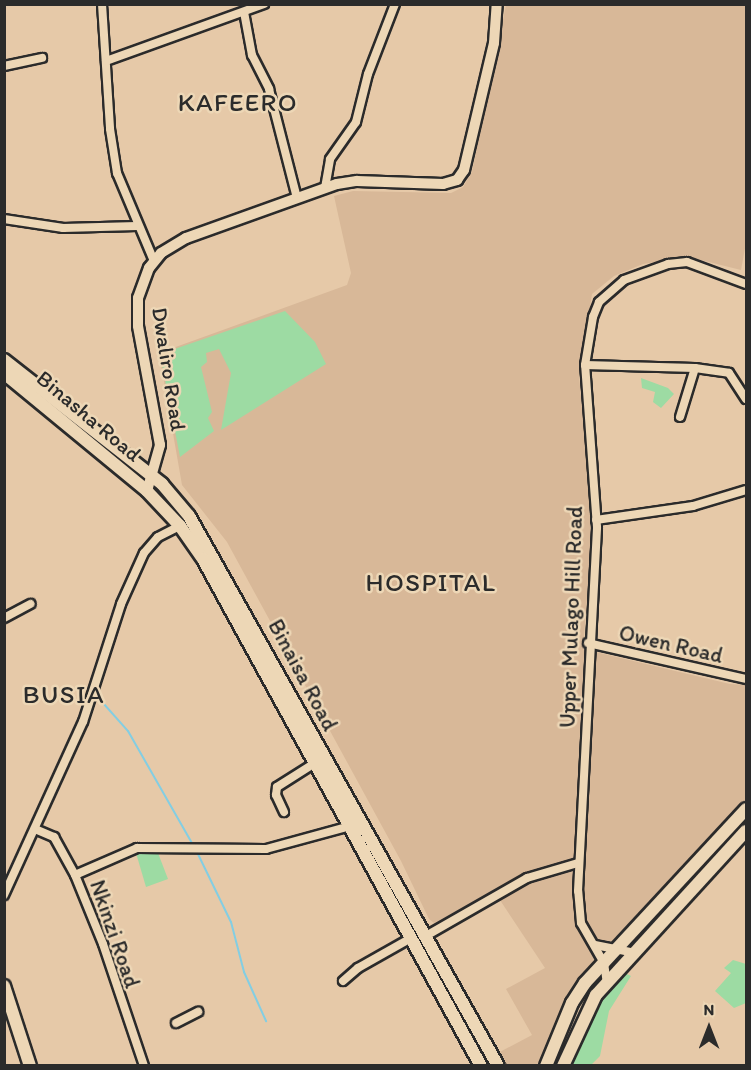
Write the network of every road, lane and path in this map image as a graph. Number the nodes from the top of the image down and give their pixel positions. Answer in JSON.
{"nodes":[{"id":1,"x":102,"y":4,"type":"edge"},
{"id":2,"x":264,"y":4,"type":"edge"},
{"id":3,"x":395,"y":4,"type":"edge"},
{"id":4,"x":497,"y":4,"type":"edge"},
{"id":5,"x":244,"y":12,"type":"junction"},
{"id":6,"x":42,"y":58,"type":"dead end"},
{"id":7,"x":106,"y":61,"type":"junction"},
{"id":8,"x":4,"y":66,"type":"edge"},
{"id":9,"x":325,"y":188,"type":"junction"},
{"id":10,"x":297,"y":198,"type":"junction"},
{"id":11,"x":4,"y":219,"type":"edge"},
{"id":12,"x":138,"y":225,"type":"junction"},
{"id":13,"x":154,"y":261,"type":"junction"},
{"id":14,"x":747,"y":284,"type":"edge"},
{"id":15,"x":4,"y":360,"type":"edge"},
{"id":16,"x":585,"y":365,"type":"junction"},
{"id":17,"x":695,"y":368,"type":"junction"},
{"id":18,"x":4,"y":373,"type":"edge"},
{"id":19,"x":747,"y":399,"type":"edge"},
{"id":20,"x":680,"y":417,"type":"dead end"},
{"id":21,"x":151,"y":475,"type":"junction"},
{"id":22,"x":747,"y":490,"type":"edge"},
{"id":23,"x":147,"y":491,"type":"junction"},
{"id":24,"x":596,"y":519,"type":"junction"},
{"id":25,"x":180,"y":526,"type":"junction"},
{"id":26,"x":30,"y":604,"type":"dead end"},
{"id":27,"x":4,"y":618,"type":"edge"},
{"id":28,"x":588,"y":643,"type":"junction"},
{"id":29,"x":747,"y":679,"type":"edge"},
{"id":30,"x":315,"y":763,"type":"junction"},
{"id":31,"x":747,"y":809,"type":"edge"},
{"id":32,"x":284,"y":812,"type":"dead end"},
{"id":33,"x":350,"y":826,"type":"junction"},
{"id":34,"x":35,"y":829,"type":"junction"},
{"id":35,"x":747,"y":831,"type":"edge"},
{"id":36,"x":578,"y":863,"type":"junction"},
{"id":37,"x":75,"y":874,"type":"junction"},
{"id":38,"x":4,"y":896,"type":"edge"},
{"id":39,"x":418,"y":937,"type":"junction"},
{"id":40,"x":596,"y":945,"type":"junction"},
{"id":41,"x":617,"y":949,"type":"junction"},
{"id":42,"x":635,"y":953,"type":"junction"},
{"id":43,"x":604,"y":963,"type":"junction"},
{"id":44,"x":343,"y":981,"type":"dead end"},
{"id":45,"x":608,"y":984,"type":"junction"},
{"id":46,"x":4,"y":986,"type":"edge"},
{"id":47,"x":198,"y":1012,"type":"dead end"},
{"id":48,"x":176,"y":1023,"type":"dead end"},
{"id":49,"x":30,"y":1065,"type":"edge"},
{"id":50,"x":144,"y":1065,"type":"edge"},
{"id":51,"x":481,"y":1065,"type":"edge"},
{"id":52,"x":498,"y":1065,"type":"edge"},
{"id":53,"x":546,"y":1065,"type":"edge"},
{"id":54,"x":563,"y":1065,"type":"edge"}],
"edges":[{"from":1,"to":7,"type":"street"},
{"from":2,"to":5,"type":"street"},
{"from":3,"to":9,"type":"street"},
{"from":4,"to":9,"type":"street","name":"Dwaliro Road"},
{"from":5,"to":7,"type":"street"},
{"from":5,"to":10,"type":"street"},
{"from":6,"to":8,"type":"street"},
{"from":7,"to":12,"type":"street"},
{"from":9,"to":10,"type":"street","name":"Dwaliro Road"},
{"from":10,"to":13,"type":"street","name":"Dwaliro Road"},
{"from":11,"to":12,"type":"street"},
{"from":12,"to":13,"type":"street"},
{"from":13,"to":21,"type":"street","name":"Dwaliro Road"},
{"from":14,"to":16,"type":"street","name":"Upper Mulago Hill Road"},
{"from":15,"to":21,"type":"main road","name":"Binaisa Road"},
{"from":16,"to":17,"type":"street"},
{"from":16,"to":24,"type":"street","name":"Upper Mulago Hill Road"},
{"from":17,"to":19,"type":"street"},
{"from":17,"to":20,"type":"street"},
{"from":18,"to":23,"type":"main road","name":"Binasha Road"},
{"from":21,"to":23,"type":"street","name":"Dwaliro Road"},
{"from":21,"to":39,"type":"main road","name":"Binaisa Road"},
{"from":22,"to":24,"type":"street"},
{"from":23,"to":25,"type":"main road","name":"Binaisa Road"},
{"from":24,"to":28,"type":"street","name":"Upper Mulago Hill Road"},
{"from":25,"to":30,"type":"main road","name":"Binaisa Road"},
{"from":25,"to":34,"type":"street"},
{"from":26,"to":27,"type":"street"},
{"from":28,"to":29,"type":"street","name":"Owen Road"},
{"from":28,"to":36,"type":"street","name":"Upper Mulago Hill Road"},
{"from":30,"to":32,"type":"street"},
{"from":30,"to":33,"type":"main road","name":"Binaisa Road"},
{"from":31,"to":41,"type":"main road"},
{"from":33,"to":37,"type":"street"},
{"from":33,"to":39,"type":"main road","name":"Binaisa Road"},
{"from":34,"to":37,"type":"street","name":"Nkinzi Road"},
{"from":34,"to":38,"type":"street"},
{"from":35,"to":42,"type":"main road"},
{"from":36,"to":39,"type":"street"},
{"from":36,"to":40,"type":"street","name":"Upper Mulago Hill Road"},
{"from":37,"to":50,"type":"street","name":"Nkinzi Road"},
{"from":39,"to":44,"type":"street"},
{"from":39,"to":51,"type":"main road","name":"Binaisa Road"},
{"from":39,"to":52,"type":"main road","name":"Binaisa Road"},
{"from":40,"to":41,"type":"street"},
{"from":40,"to":43,"type":"street","name":"Upper Mulago Hill Road"},
{"from":41,"to":42,"type":"street"},
{"from":41,"to":43,"type":"main road"},
{"from":42,"to":45,"type":"main road"},
{"from":43,"to":45,"type":"street","name":"Upper Mulago Hill Road"},
{"from":43,"to":53,"type":"main road"},
{"from":45,"to":54,"type":"main road"},
{"from":46,"to":49,"type":"main road"},
{"from":47,"to":48,"type":"street"}]}
